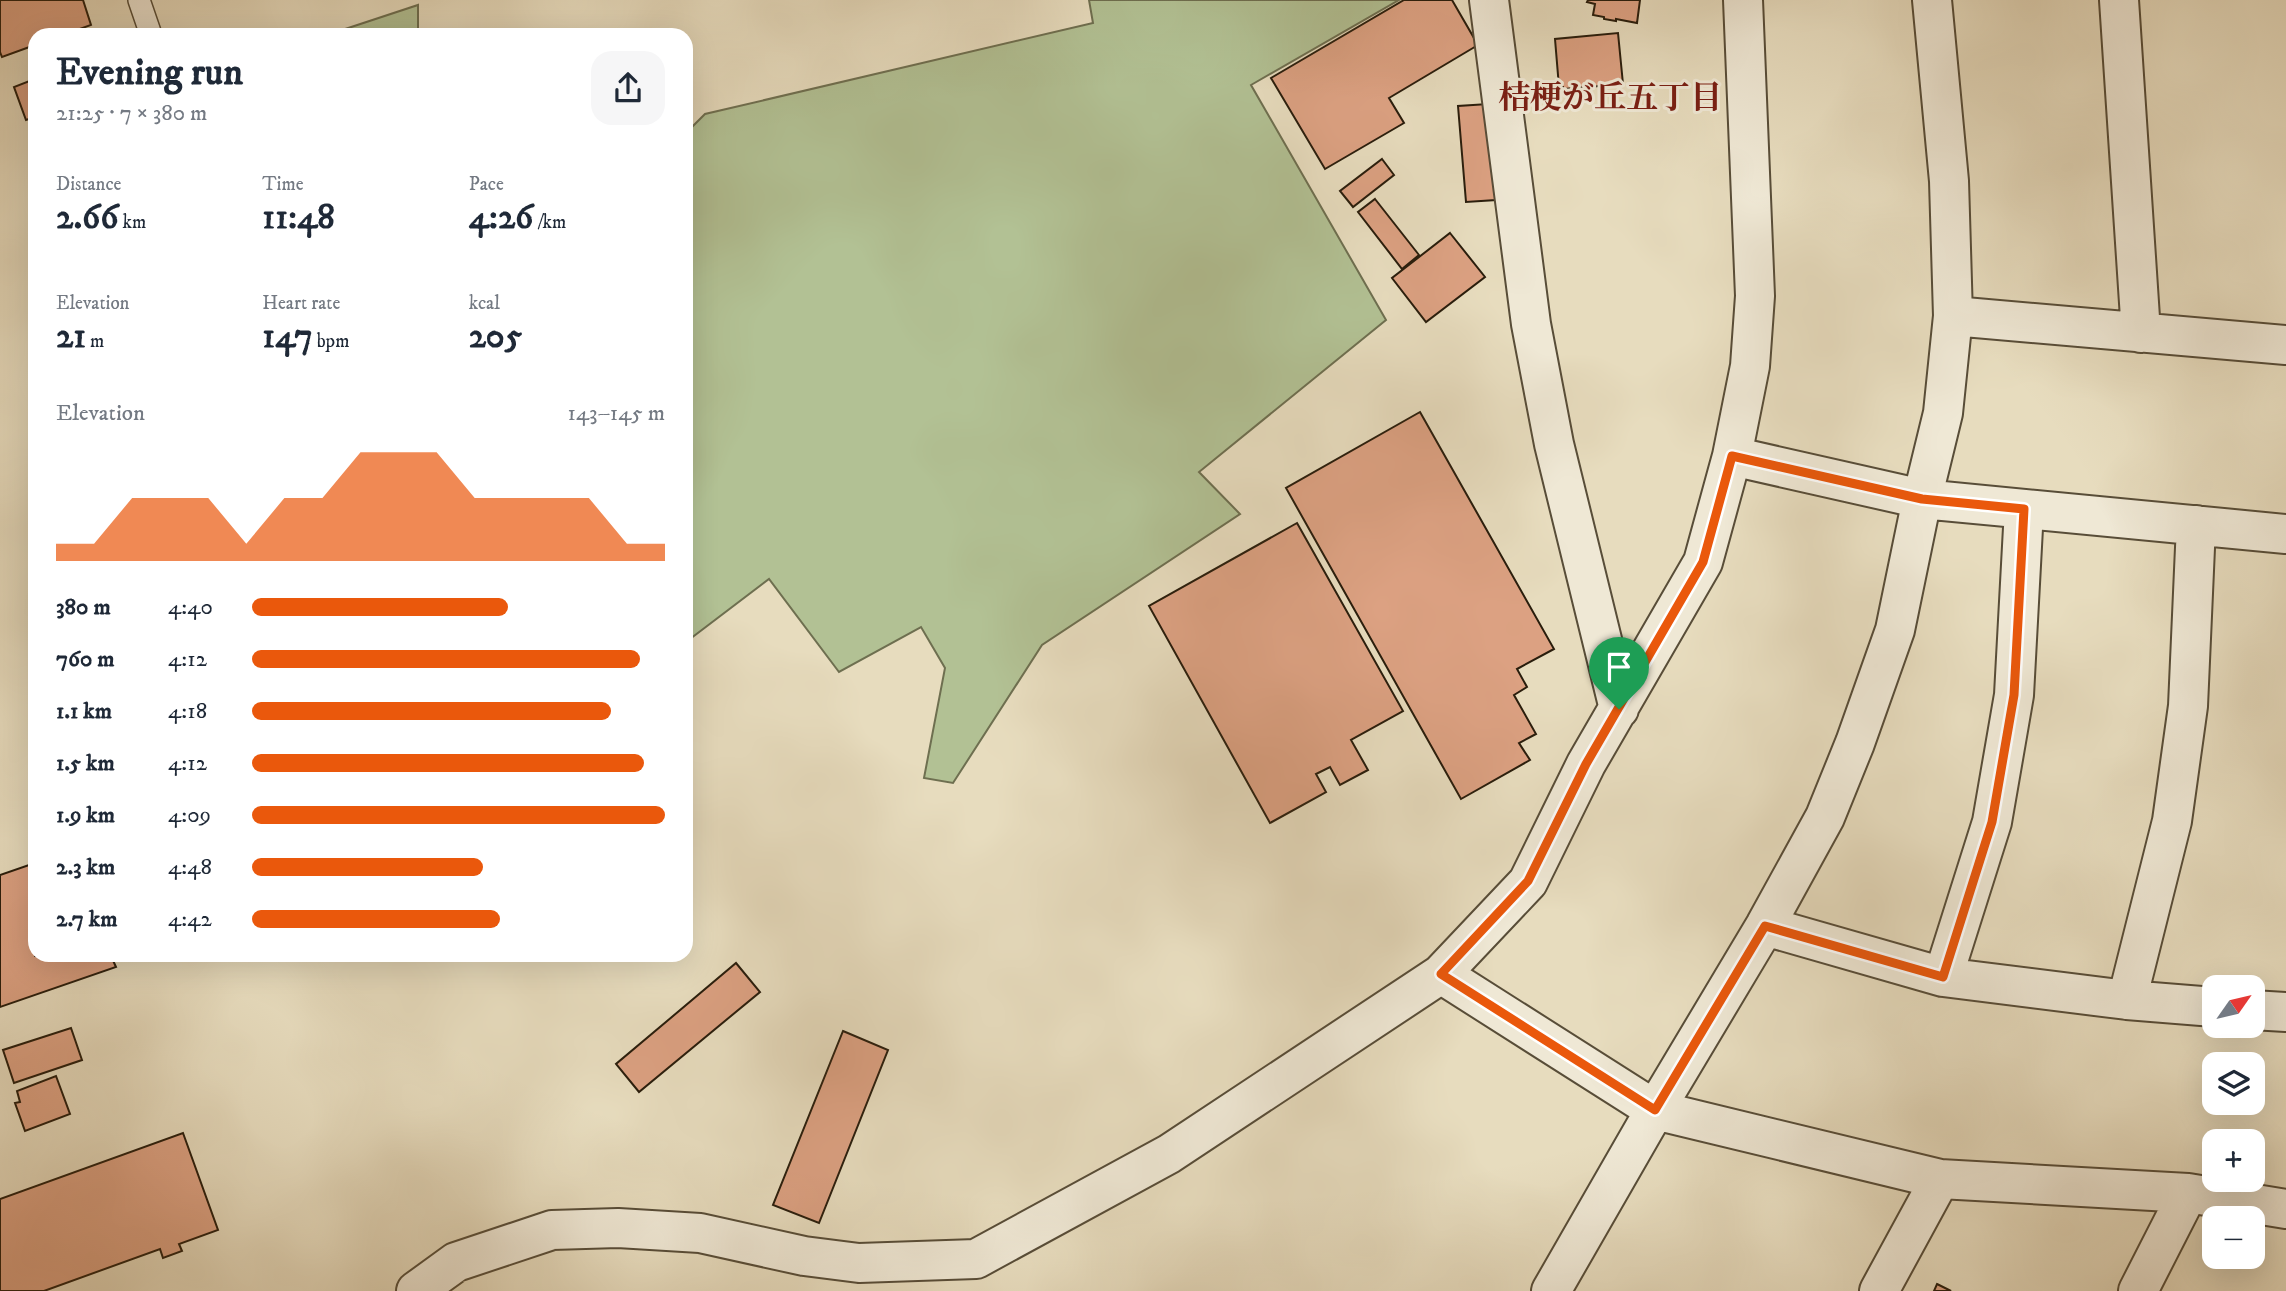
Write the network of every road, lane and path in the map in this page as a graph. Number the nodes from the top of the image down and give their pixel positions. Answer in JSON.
{"nodes":[{"id":1,"x":139,"y":0,"type":"edge"},
{"id":2,"x":1489,"y":0,"type":"edge"},
{"id":3,"x":1743,"y":0,"type":"edge"},
{"id":4,"x":1932,"y":0,"type":"edge"},
{"id":5,"x":2119,"y":0,"type":"edge"},
{"id":6,"x":149,"y":28,"type":"edge"},
{"id":7,"x":1953,"y":316,"type":"junction"},
{"id":8,"x":2141,"y":332,"type":"junction"},
{"id":9,"x":2286,"y":345,"type":"edge"},
{"id":10,"x":1732,"y":456,"type":"junction"},
{"id":11,"x":1922,"y":499,"type":"junction"},
{"id":12,"x":2024,"y":509,"type":"junction"},
{"id":13,"x":2196,"y":525,"type":"junction"},
{"id":14,"x":2286,"y":534,"type":"edge"},
{"id":15,"x":1619,"y":709,"type":"junction"},
{"id":16,"x":1765,"y":926,"type":"junction"},
{"id":17,"x":1441,"y":974,"type":"junction"},
{"id":18,"x":1943,"y":977,"type":"junction"},
{"id":19,"x":2127,"y":1000,"type":"junction"},
{"id":20,"x":2202,"y":1006,"type":"edge"},
{"id":21,"x":2265,"y":1011,"type":"edge"},
{"id":22,"x":2286,"y":1012,"type":"edge"},
{"id":23,"x":1655,"y":1110,"type":"junction"},
{"id":24,"x":1940,"y":1179,"type":"junction"},
{"id":25,"x":2188,"y":1193,"type":"junction"},
{"id":26,"x":2286,"y":1209,"type":"edge"},
{"id":27,"x":864,"y":1277,"type":"edge"},
{"id":28,"x":416,"y":1291,"type":"edge"},
{"id":29,"x":1551,"y":1291,"type":"edge"},
{"id":30,"x":1879,"y":1291,"type":"edge"},
{"id":31,"x":2138,"y":1291,"type":"edge"}],
"edges":[{"from":1,"to":6,"type":"lane"},
{"from":2,"to":15,"type":"street"},
{"from":3,"to":10,"type":"street"},
{"from":4,"to":7,"type":"street"},
{"from":5,"to":8,"type":"street"},
{"from":7,"to":8,"type":"street"},
{"from":7,"to":11,"type":"street"},
{"from":8,"to":9,"type":"street"},
{"from":10,"to":11,"type":"street"},
{"from":10,"to":15,"type":"street"},
{"from":11,"to":12,"type":"street"},
{"from":11,"to":16,"type":"street"},
{"from":12,"to":13,"type":"street"},
{"from":12,"to":18,"type":"street"},
{"from":13,"to":14,"type":"street"},
{"from":13,"to":19,"type":"street"},
{"from":15,"to":17,"type":"street"},
{"from":16,"to":18,"type":"street"},
{"from":16,"to":23,"type":"street"},
{"from":17,"to":23,"type":"street"},
{"from":17,"to":27,"type":"street"},
{"from":18,"to":19,"type":"street"},
{"from":19,"to":20,"type":"street"},
{"from":21,"to":22,"type":"street"},
{"from":23,"to":24,"type":"street"},
{"from":23,"to":29,"type":"street"},
{"from":24,"to":25,"type":"street"},
{"from":24,"to":30,"type":"street"},
{"from":25,"to":26,"type":"street"},
{"from":25,"to":31,"type":"street"},
{"from":27,"to":28,"type":"street"}]}
